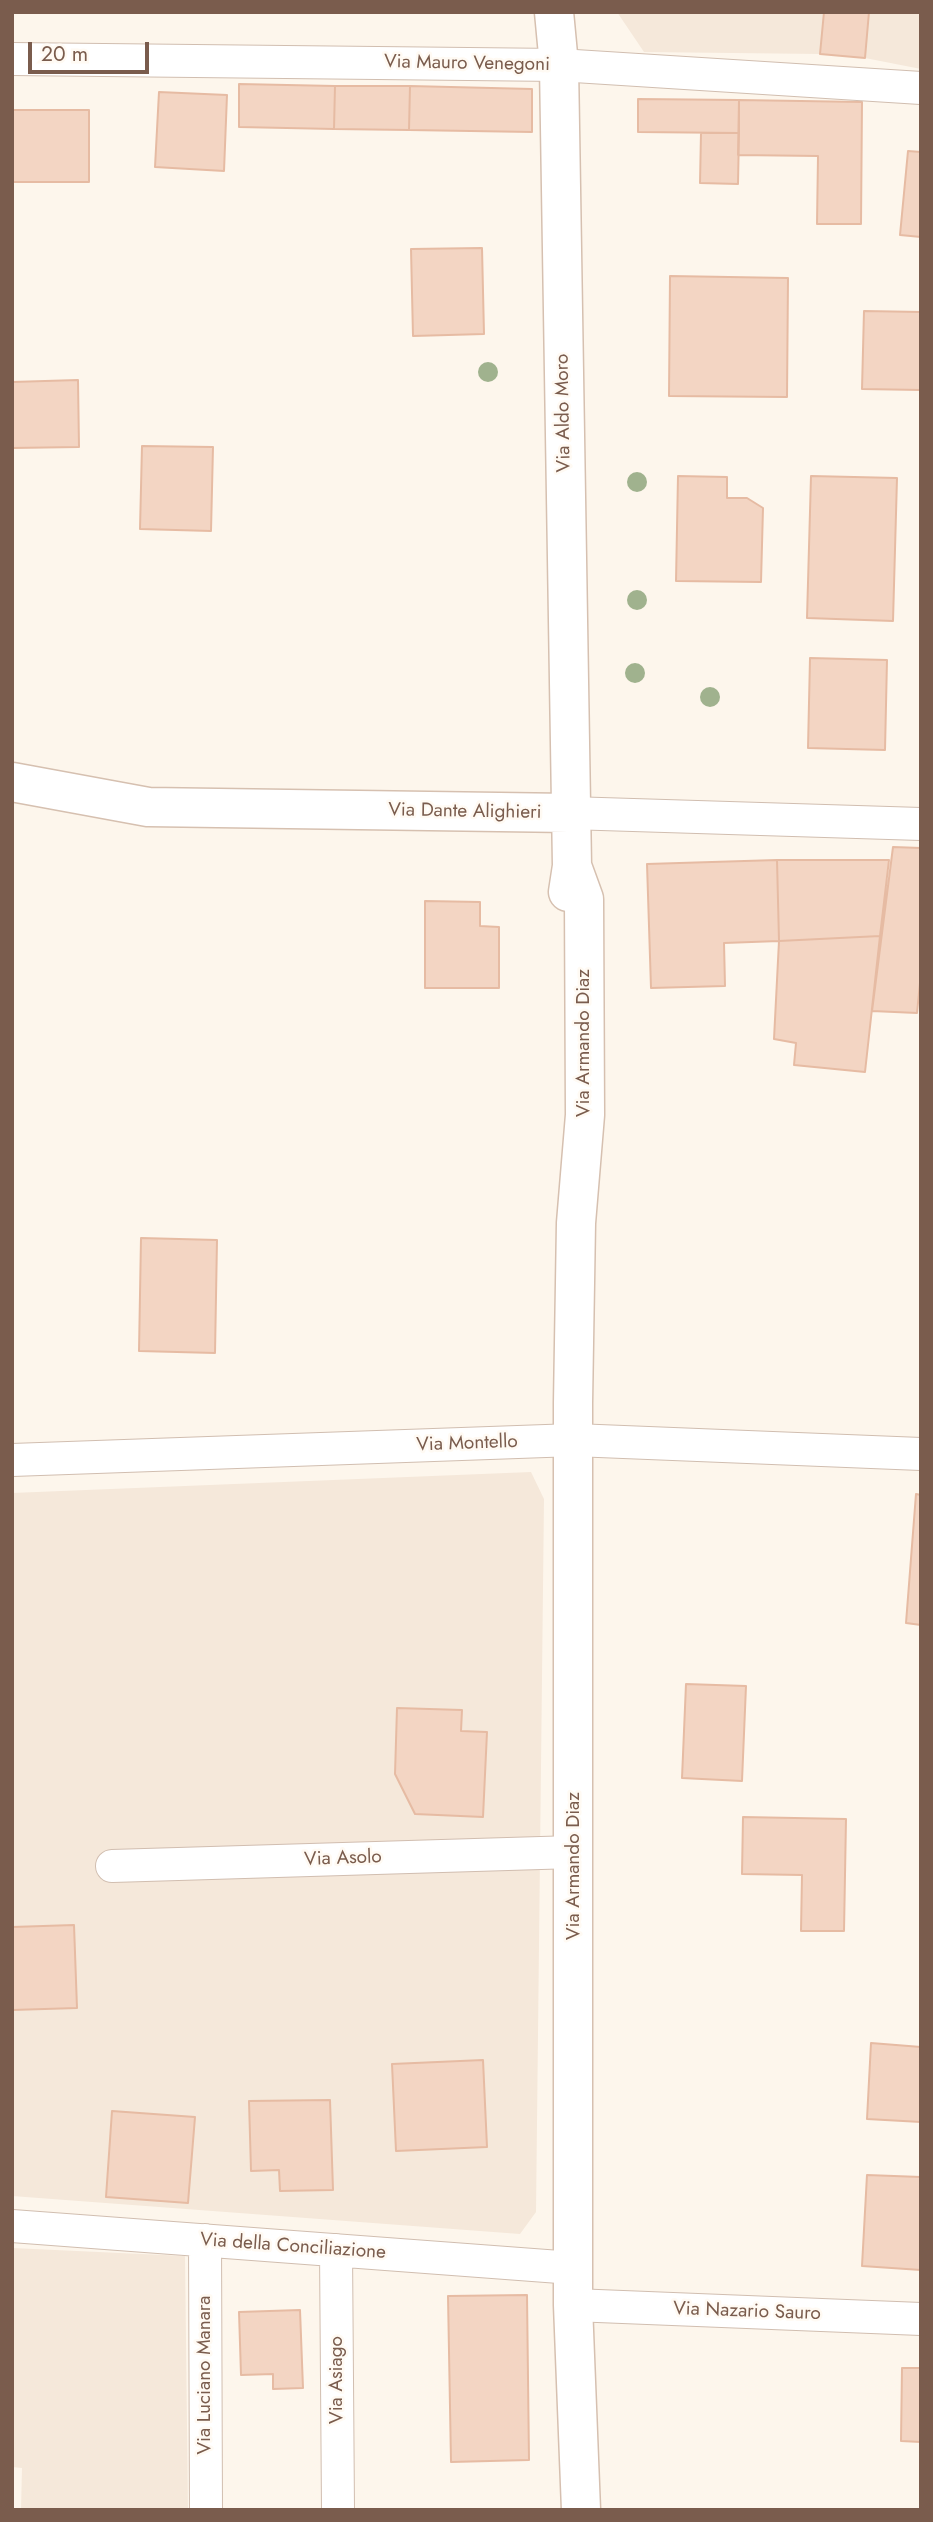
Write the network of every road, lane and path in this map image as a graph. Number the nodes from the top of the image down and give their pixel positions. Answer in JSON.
{"nodes":[{"id":1,"x":554,"y":12,"type":"edge"},
{"id":2,"x":12,"y":59,"type":"edge"},
{"id":3,"x":559,"y":65,"type":"junction"},
{"id":4,"x":921,"y":88,"type":"edge"},
{"id":5,"x":12,"y":782,"type":"edge"},
{"id":6,"x":569,"y":813,"type":"junction"},
{"id":7,"x":921,"y":824,"type":"edge"},
{"id":8,"x":574,"y":1440,"type":"junction"},
{"id":9,"x":921,"y":1454,"type":"edge"},
{"id":10,"x":12,"y":1460,"type":"edge"},
{"id":11,"x":574,"y":1852,"type":"junction"},
{"id":12,"x":112,"y":1866,"type":"dead end"},
{"id":13,"x":12,"y":2226,"type":"edge"},
{"id":14,"x":205,"y":2240,"type":"junction"},
{"id":15,"x":336,"y":2250,"type":"junction"},
{"id":16,"x":573,"y":2267,"type":"junction"},
{"id":17,"x":573,"y":2305,"type":"junction"},
{"id":18,"x":921,"y":2319,"type":"edge"},
{"id":19,"x":206,"y":2510,"type":"edge"},
{"id":20,"x":338,"y":2510,"type":"edge"},
{"id":21,"x":581,"y":2510,"type":"edge"}],
"edges":[{"from":1,"to":3,"type":"main road","name":"Via Aldo Moro"},
{"from":2,"to":3,"type":"street","name":"Via Mauro Venegoni"},
{"from":3,"to":4,"type":"street","name":"Via Mauro Venegoni"},
{"from":3,"to":6,"type":"main road","name":"Via Aldo Moro"},
{"from":5,"to":6,"type":"main road","name":"Via Dante Alighieri"},
{"from":6,"to":7,"type":"street","name":"Via Dante Alighieri"},
{"from":6,"to":8,"type":"main road","name":"Via Armando Diaz"},
{"from":8,"to":9,"type":"street","name":"Via Montello"},
{"from":8,"to":10,"type":"street","name":"Via Montello"},
{"from":8,"to":11,"type":"main road","name":"Via Armando Diaz"},
{"from":11,"to":12,"type":"street","name":"Via Asolo"},
{"from":11,"to":16,"type":"main road","name":"Via Armando Diaz"},
{"from":13,"to":14,"type":"street","name":"Via della Conciliazione"},
{"from":14,"to":15,"type":"street","name":"Via della Conciliazione"},
{"from":14,"to":19,"type":"street","name":"Via Luciano Manara"},
{"from":15,"to":16,"type":"street","name":"Via della Conciliazione"},
{"from":15,"to":20,"type":"street","name":"Via Asiago"},
{"from":16,"to":17,"type":"main road","name":"Via Armando Diaz"},
{"from":17,"to":18,"type":"street","name":"Via Nazario Sauro"},
{"from":17,"to":21,"type":"main road","name":"Via Armando Diaz"}]}
